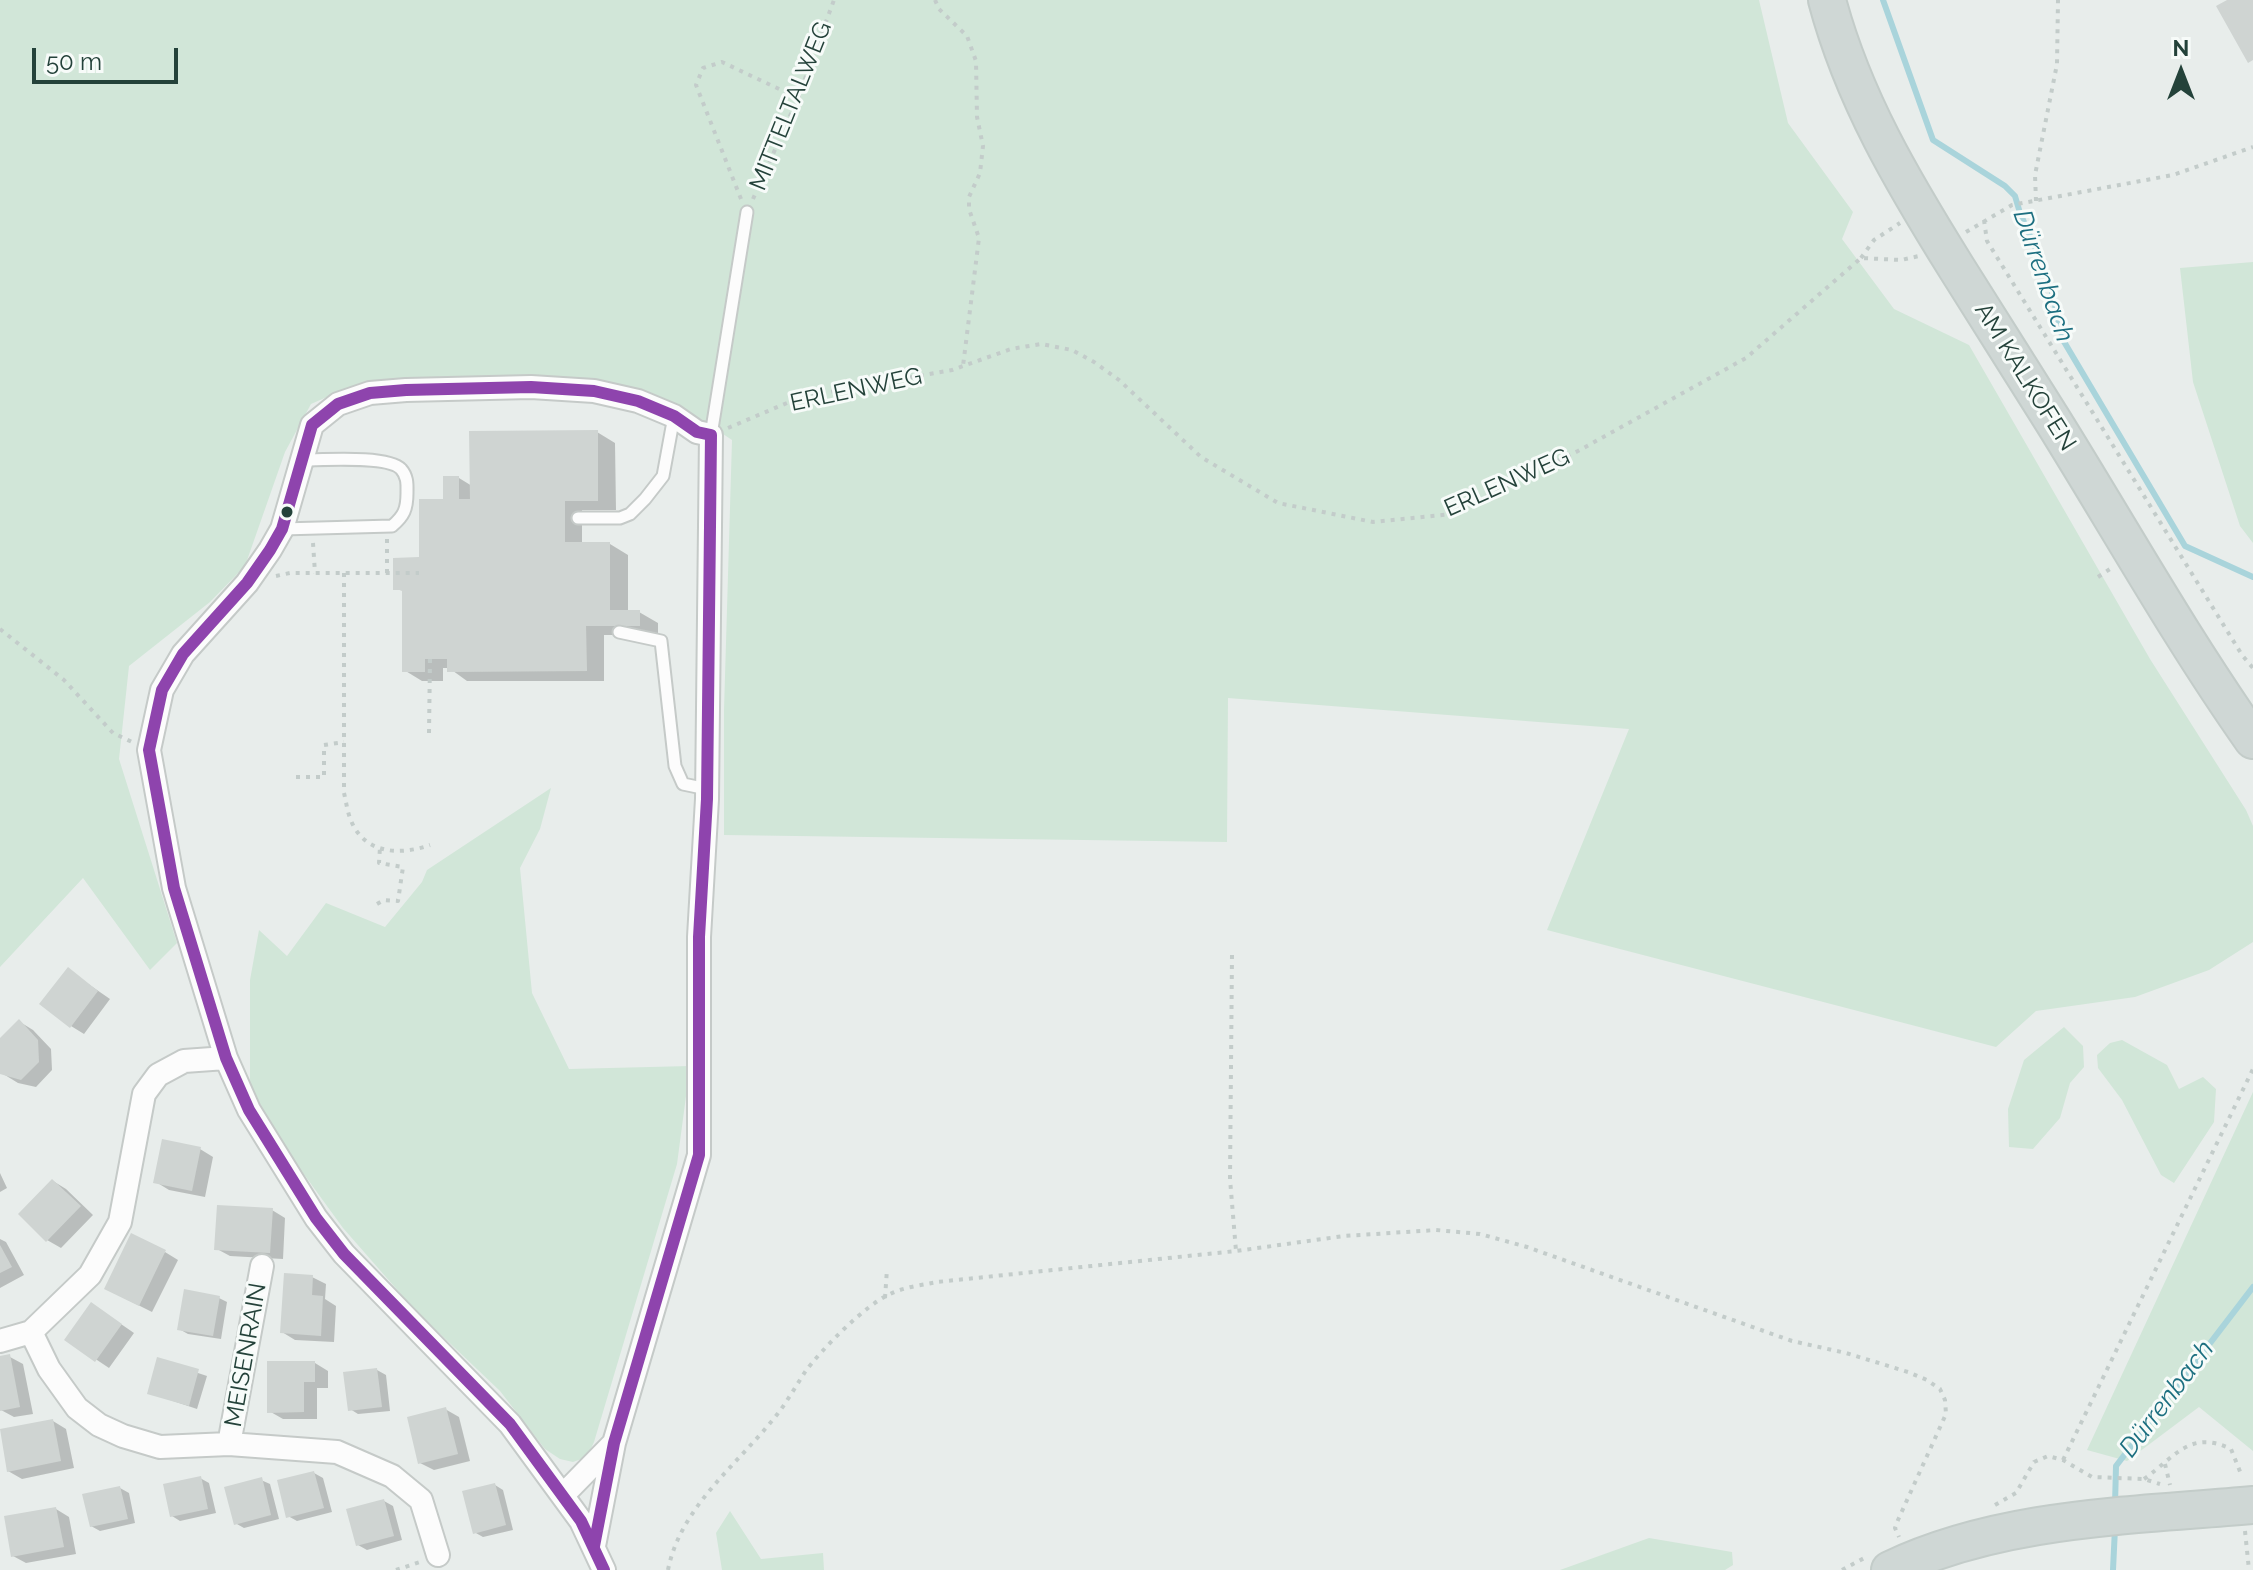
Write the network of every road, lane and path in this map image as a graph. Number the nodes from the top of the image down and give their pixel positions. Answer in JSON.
{"nodes":[{"id":1,"x":834,"y":0,"type":"edge"},
{"id":2,"x":935,"y":0,"type":"edge"},
{"id":3,"x":1827,"y":0,"type":"edge"},
{"id":4,"x":2058,"y":0,"type":"edge"},
{"id":5,"x":798,"y":98,"type":"junction"},
{"id":6,"x":2253,"y":147,"type":"edge"},
{"id":7,"x":2036,"y":201,"type":"junction"},
{"id":8,"x":747,"y":212,"type":"junction"},
{"id":9,"x":1924,"y":215,"type":"junction"},
{"id":10,"x":1984,"y":220,"type":"junction"},
{"id":11,"x":1957,"y":238,"type":"dead end"},
{"id":12,"x":1927,"y":255,"type":"dead end"},
{"id":13,"x":1861,"y":258,"type":"junction"},
{"id":14,"x":963,"y":366,"type":"junction"},
{"id":15,"x":674,"y":416,"type":"junction"},
{"id":16,"x":711,"y":435,"type":"junction"},
{"id":17,"x":300,"y":460,"type":"junction"},
{"id":18,"x":578,"y":518,"type":"dead end"},
{"id":19,"x":387,"y":526,"type":"junction"},
{"id":20,"x":312,"y":528,"type":"junction"},
{"id":21,"x":282,"y":529,"type":"junction"},
{"id":22,"x":315,"y":573,"type":"junction"},
{"id":23,"x":344,"y":573,"type":"junction"},
{"id":24,"x":387,"y":573,"type":"junction"},
{"id":25,"x":419,"y":573,"type":"dead end"},
{"id":26,"x":247,"y":583,"type":"junction"},
{"id":27,"x":0,"y":629,"type":"edge"},
{"id":28,"x":619,"y":632,"type":"dead end"},
{"id":29,"x":430,"y":659,"type":"dead end"},
{"id":30,"x":2253,"y":668,"type":"edge"},
{"id":31,"x":429,"y":733,"type":"dead end"},
{"id":32,"x":2253,"y":740,"type":"edge"},
{"id":33,"x":344,"y":742,"type":"junction"},
{"id":34,"x":149,"y":750,"type":"junction"},
{"id":35,"x":296,"y":777,"type":"dead end"},
{"id":36,"x":707,"y":789,"type":"junction"},
{"id":37,"x":430,"y":845,"type":"dead end"},
{"id":38,"x":380,"y":847,"type":"junction"},
{"id":39,"x":377,"y":904,"type":"dead end"},
{"id":40,"x":1232,"y":955,"type":"dead end"},
{"id":41,"x":226,"y":1058,"type":"junction"},
{"id":42,"x":2253,"y":1069,"type":"edge"},
{"id":43,"x":1236,"y":1251,"type":"junction"},
{"id":44,"x":262,"y":1266,"type":"dead end"},
{"id":45,"x":887,"y":1269,"type":"dead end"},
{"id":46,"x":885,"y":1298,"type":"junction"},
{"id":47,"x":31,"y":1332,"type":"junction"},
{"id":48,"x":0,"y":1341,"type":"edge"},
{"id":49,"x":614,"y":1443,"type":"junction"},
{"id":50,"x":229,"y":1444,"type":"junction"},
{"id":51,"x":2165,"y":1464,"type":"junction"},
{"id":52,"x":2171,"y":1487,"type":"dead end"},
{"id":53,"x":563,"y":1495,"type":"junction"},
{"id":54,"x":2246,"y":1501,"type":"edge"},
{"id":55,"x":594,"y":1546,"type":"junction"},
{"id":56,"x":438,"y":1555,"type":"dead end"},
{"id":57,"x":1900,"y":1565,"type":"edge"},
{"id":58,"x":604,"y":1570,"type":"edge"},
{"id":59,"x":668,"y":1570,"type":"edge"},
{"id":60,"x":2249,"y":1570,"type":"edge"}],
"edges":[{"from":1,"to":5,"type":"path","name":"MITTELTALWEG"},
{"from":2,"to":14,"type":"path"},
{"from":3,"to":9,"type":"main road","name":"AM KALKOFEN"},
{"from":4,"to":7,"type":"path"},
{"from":5,"to":8,"type":"path","name":"MITTELTALWEG"},
{"from":5,"to":8,"type":"path"},
{"from":6,"to":7,"type":"path"},
{"from":7,"to":10,"type":"path"},
{"from":8,"to":16,"type":"lane"},
{"from":9,"to":13,"type":"path","name":"ERLENWEG"},
{"from":9,"to":32,"type":"main road","name":"AM KALKOFEN"},
{"from":10,"to":11,"type":"path"},
{"from":10,"to":30,"type":"path"},
{"from":12,"to":13,"type":"path"},
{"from":13,"to":14,"type":"path","name":"ERLENWEG"},
{"from":14,"to":16,"type":"path","name":"ERLENWEG"},
{"from":15,"to":16,"type":"street"},
{"from":15,"to":17,"type":"street"},
{"from":15,"to":18,"type":"lane"},
{"from":16,"to":36,"type":"street"},
{"from":17,"to":19,"type":"lane"},
{"from":17,"to":21,"type":"street"},
{"from":19,"to":20,"type":"lane"},
{"from":19,"to":24,"type":"path"},
{"from":20,"to":21,"type":"lane"},
{"from":20,"to":22,"type":"path"},
{"from":21,"to":26,"type":"street"},
{"from":22,"to":23,"type":"path"},
{"from":22,"to":26,"type":"path"},
{"from":23,"to":24,"type":"path"},
{"from":23,"to":33,"type":"path"},
{"from":24,"to":25,"type":"path"},
{"from":26,"to":34,"type":"street"},
{"from":27,"to":34,"type":"path"},
{"from":28,"to":36,"type":"lane"},
{"from":29,"to":31,"type":"path"},
{"from":33,"to":35,"type":"path"},
{"from":33,"to":38,"type":"path"},
{"from":34,"to":41,"type":"street"},
{"from":36,"to":49,"type":"street"},
{"from":37,"to":38,"type":"path"},
{"from":38,"to":39,"type":"path"},
{"from":40,"to":43,"type":"path"},
{"from":41,"to":47,"type":"street"},
{"from":41,"to":53,"type":"street"},
{"from":42,"to":51,"type":"path"},
{"from":43,"to":46,"type":"path"},
{"from":43,"to":57,"type":"path"},
{"from":44,"to":50,"type":"street","name":"MEISENRAIN"},
{"from":45,"to":46,"type":"path"},
{"from":46,"to":59,"type":"path"},
{"from":47,"to":48,"type":"street"},
{"from":47,"to":50,"type":"street","name":"MEISENRAIN"},
{"from":49,"to":53,"type":"street"},
{"from":49,"to":55,"type":"street"},
{"from":50,"to":56,"type":"street","name":"MEISENRAIN"},
{"from":51,"to":52,"type":"path"},
{"from":51,"to":54,"type":"path"},
{"from":53,"to":55,"type":"street"},
{"from":54,"to":57,"type":"main road"},
{"from":54,"to":60,"type":"path"},
{"from":55,"to":58,"type":"street"}]}
